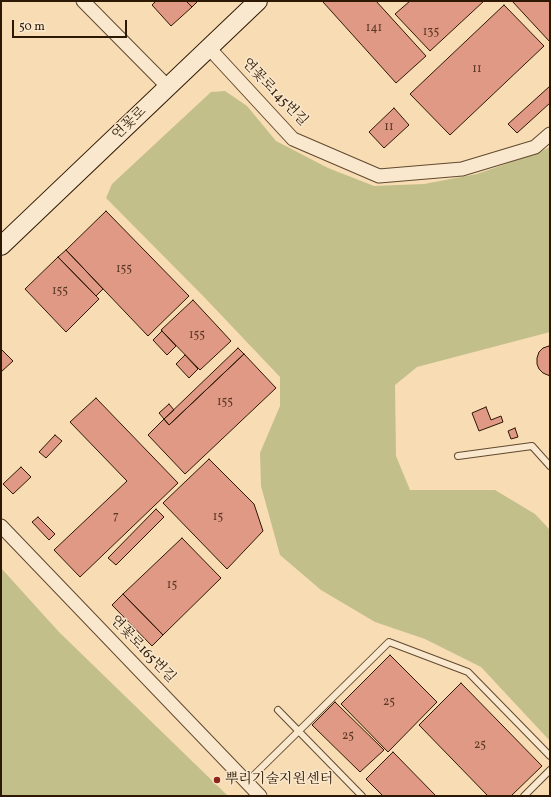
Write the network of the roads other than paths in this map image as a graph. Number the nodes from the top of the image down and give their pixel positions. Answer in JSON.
{"nodes":[{"id":1,"x":83,"y":1,"type":"edge"},
{"id":2,"x":258,"y":1,"type":"edge"},
{"id":3,"x":209,"y":48,"type":"junction"},
{"id":4,"x":168,"y":88,"type":"junction"},
{"id":5,"x":550,"y":134,"type":"edge"},
{"id":6,"x":1,"y":246,"type":"edge"},
{"id":7,"x":458,"y":456,"type":"dead end"},
{"id":8,"x":550,"y":466,"type":"edge"},
{"id":9,"x":1,"y":526,"type":"edge"},
{"id":10,"x":278,"y":710,"type":"dead end"},
{"id":11,"x":299,"y":730,"type":"junction"},
{"id":12,"x":550,"y":756,"type":"edge"},
{"id":13,"x":550,"y":770,"type":"edge"},
{"id":14,"x":247,"y":782,"type":"junction"},
{"id":15,"x":260,"y":796,"type":"edge"},
{"id":16,"x":362,"y":796,"type":"edge"},
{"id":17,"x":524,"y":796,"type":"edge"}],
"edges":[{"from":1,"to":4,"type":"street"},
{"from":2,"to":3,"type":"street","name":"연꽃로"},
{"from":3,"to":4,"type":"street","name":"연꽃로"},
{"from":3,"to":5,"type":"street","name":"연꽃로145번길"},
{"from":4,"to":6,"type":"street","name":"연꽃로"},
{"from":7,"to":8,"type":"lane"},
{"from":9,"to":14,"type":"street","name":"연꽃로165번길"},
{"from":10,"to":11,"type":"lane"},
{"from":11,"to":12,"type":"lane"},
{"from":11,"to":14,"type":"lane"},
{"from":11,"to":16,"type":"lane"},
{"from":13,"to":17,"type":"lane"},
{"from":14,"to":15,"type":"street","name":"연꽃로165번길"}]}
